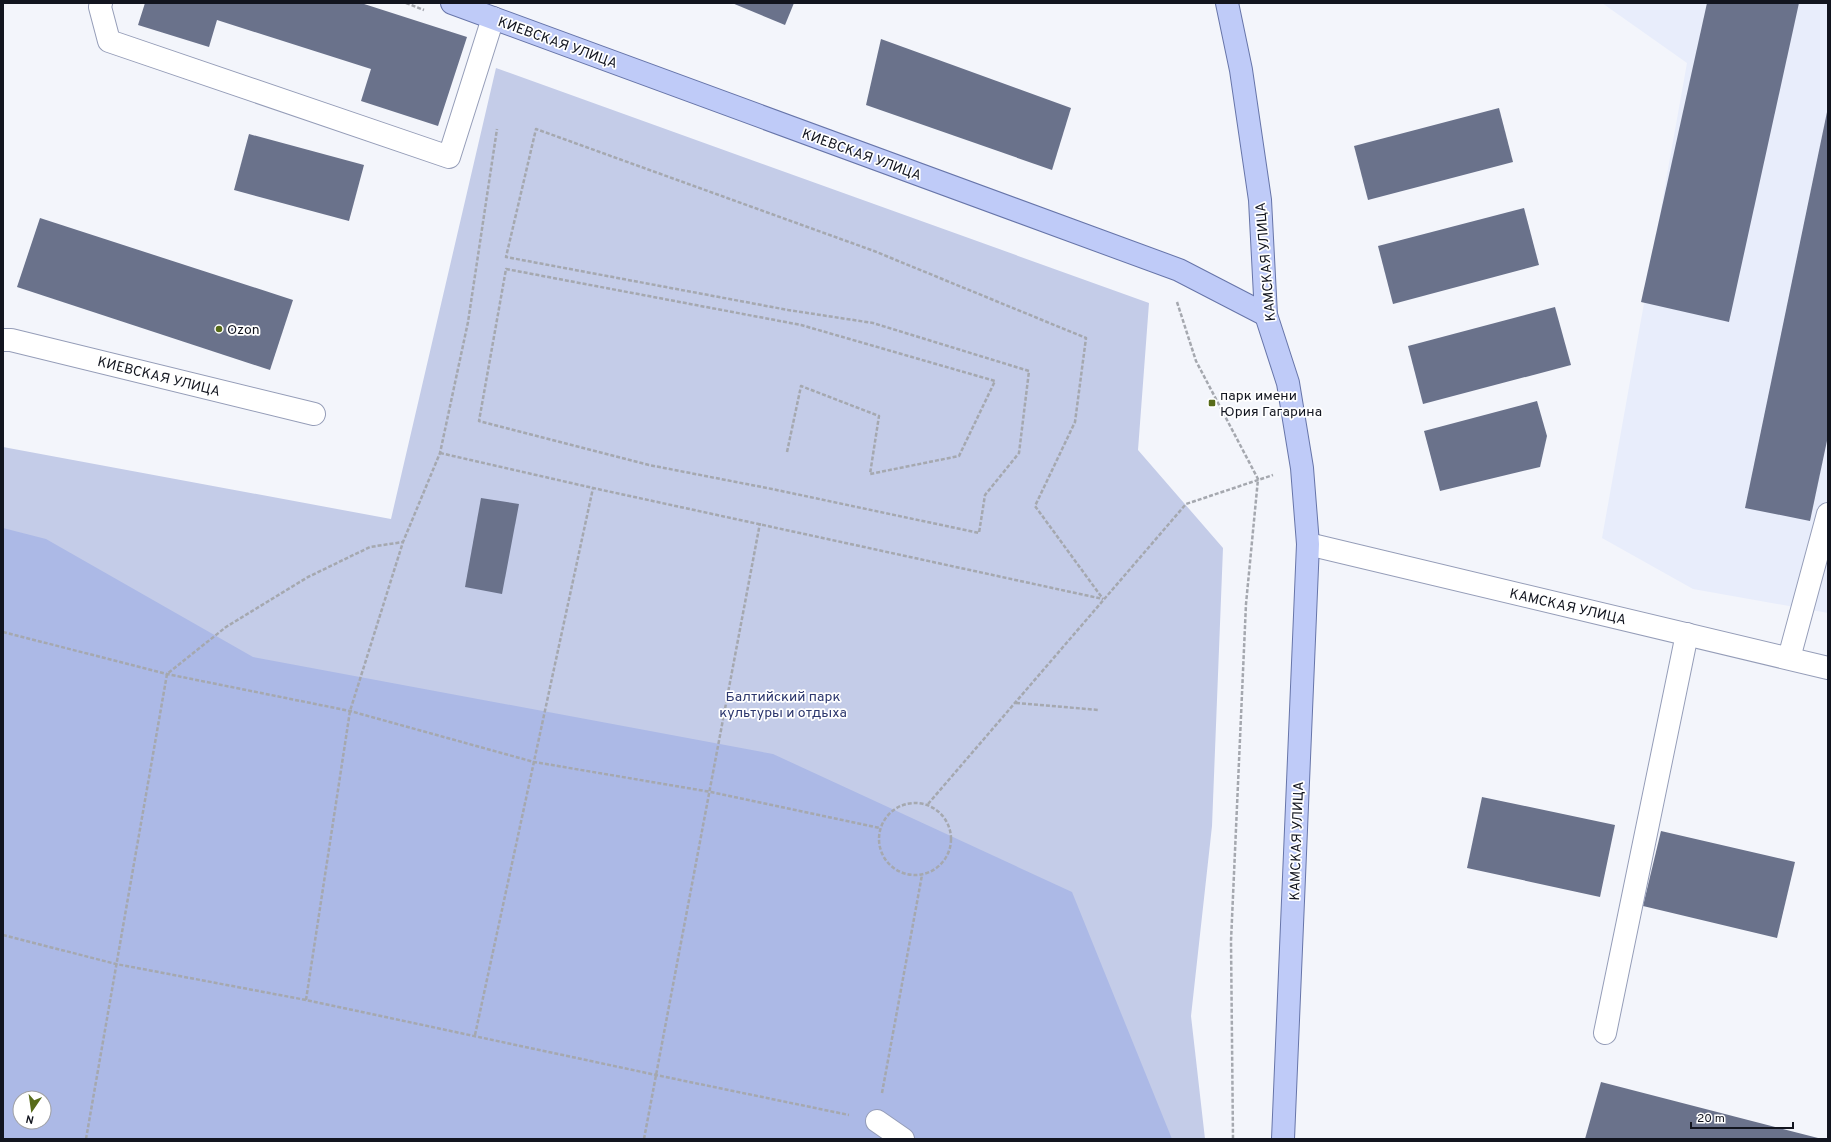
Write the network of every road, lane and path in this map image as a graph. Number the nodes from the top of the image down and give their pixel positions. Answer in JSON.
{"nodes":[{"id":1,"x":101,"y":3,"type":"edge"},
{"id":2,"x":452,"y":3,"type":"edge"},
{"id":3,"x":1227,"y":3,"type":"edge"},
{"id":4,"x":493,"y":18,"type":"junction"},
{"id":5,"x":497,"y":128,"type":"dead end"},
{"id":6,"x":1176,"y":300,"type":"dead end"},
{"id":7,"x":1266,"y":315,"type":"junction"},
{"id":8,"x":3,"y":340,"type":"edge"},
{"id":9,"x":314,"y":414,"type":"dead end"},
{"id":10,"x":786,"y":452,"type":"dead end"},
{"id":11,"x":440,"y":453,"type":"junction"},
{"id":12,"x":1302,"y":468,"type":"junction"},
{"id":13,"x":1258,"y":479,"type":"junction"},
{"id":14,"x":593,"y":488,"type":"junction"},
{"id":15,"x":1828,"y":514,"type":"edge"},
{"id":16,"x":760,"y":524,"type":"junction"},
{"id":17,"x":403,"y":542,"type":"junction"},
{"id":18,"x":1308,"y":544,"type":"junction"},
{"id":19,"x":1103,"y":599,"type":"junction"},
{"id":20,"x":3,"y":632,"type":"edge"},
{"id":21,"x":1687,"y":634,"type":"junction"},
{"id":22,"x":1789,"y":658,"type":"junction"},
{"id":23,"x":1828,"y":668,"type":"edge"},
{"id":24,"x":167,"y":674,"type":"junction"},
{"id":25,"x":1015,"y":703,"type":"junction"},
{"id":26,"x":1099,"y":710,"type":"dead end"},
{"id":27,"x":350,"y":711,"type":"junction"},
{"id":28,"x":534,"y":762,"type":"junction"},
{"id":29,"x":710,"y":792,"type":"junction"},
{"id":30,"x":928,"y":804,"type":"junction"},
{"id":31,"x":880,"y":828,"type":"junction"},
{"id":32,"x":922,"y":875,"type":"junction"},
{"id":33,"x":3,"y":935,"type":"edge"},
{"id":34,"x":116,"y":964,"type":"junction"},
{"id":35,"x":306,"y":1000,"type":"junction"},
{"id":36,"x":1605,"y":1033,"type":"dead end"},
{"id":37,"x":475,"y":1035,"type":"junction"},
{"id":38,"x":656,"y":1075,"type":"junction"},
{"id":39,"x":877,"y":1120,"type":"junction"},
{"id":40,"x":86,"y":1139,"type":"edge"},
{"id":41,"x":644,"y":1139,"type":"edge"},
{"id":42,"x":903,"y":1139,"type":"edge"},
{"id":43,"x":1233,"y":1139,"type":"edge"},
{"id":44,"x":1283,"y":1139,"type":"edge"}],
"edges":[{"from":1,"to":4,"type":"street"},
{"from":2,"to":4,"type":"main road","name":"КИЕВСКАЯ УЛИЦА"},
{"from":3,"to":7,"type":"main road","name":"КАМСКАЯ УЛИЦА"},
{"from":4,"to":7,"type":"main road","name":"КИЕВСКАЯ УЛИЦА"},
{"from":5,"to":11,"type":"path"},
{"from":6,"to":13,"type":"path"},
{"from":7,"to":12,"type":"main road","name":"КАМСКАЯ УЛИЦА"},
{"from":8,"to":9,"type":"street","name":"КИЕВСКАЯ УЛИЦА"},
{"from":10,"to":19,"type":"path"},
{"from":11,"to":14,"type":"path"},
{"from":11,"to":17,"type":"path"},
{"from":12,"to":13,"type":"path"},
{"from":12,"to":18,"type":"main road","name":"КАМСКАЯ УЛИЦА"},
{"from":13,"to":19,"type":"path"},
{"from":13,"to":43,"type":"path"},
{"from":14,"to":16,"type":"path"},
{"from":14,"to":28,"type":"path"},
{"from":15,"to":22,"type":"street"},
{"from":16,"to":19,"type":"path"},
{"from":16,"to":29,"type":"path"},
{"from":17,"to":24,"type":"path"},
{"from":17,"to":27,"type":"path"},
{"from":18,"to":21,"type":"street","name":"КАМСКАЯ УЛИЦА"},
{"from":18,"to":44,"type":"main road","name":"КАМСКАЯ УЛИЦА"},
{"from":19,"to":25,"type":"path"},
{"from":20,"to":24,"type":"path"},
{"from":21,"to":22,"type":"street","name":"КАМСКАЯ УЛИЦА"},
{"from":21,"to":36,"type":"street"},
{"from":22,"to":23,"type":"street","name":"КАМСКАЯ УЛИЦА"},
{"from":24,"to":27,"type":"path"},
{"from":24,"to":34,"type":"path"},
{"from":25,"to":26,"type":"path"},
{"from":25,"to":30,"type":"path"},
{"from":27,"to":28,"type":"path"},
{"from":27,"to":35,"type":"path"},
{"from":28,"to":29,"type":"path"},
{"from":28,"to":37,"type":"path"},
{"from":29,"to":31,"type":"path"},
{"from":29,"to":38,"type":"path"},
{"from":30,"to":31,"type":"path"},
{"from":30,"to":32,"type":"path"},
{"from":31,"to":32,"type":"path"},
{"from":32,"to":39,"type":"path"},
{"from":33,"to":34,"type":"path"},
{"from":34,"to":35,"type":"path"},
{"from":34,"to":40,"type":"path"},
{"from":35,"to":37,"type":"path"},
{"from":37,"to":38,"type":"path"},
{"from":38,"to":39,"type":"path"},
{"from":38,"to":41,"type":"path"},
{"from":39,"to":42,"type":"street"}]}
